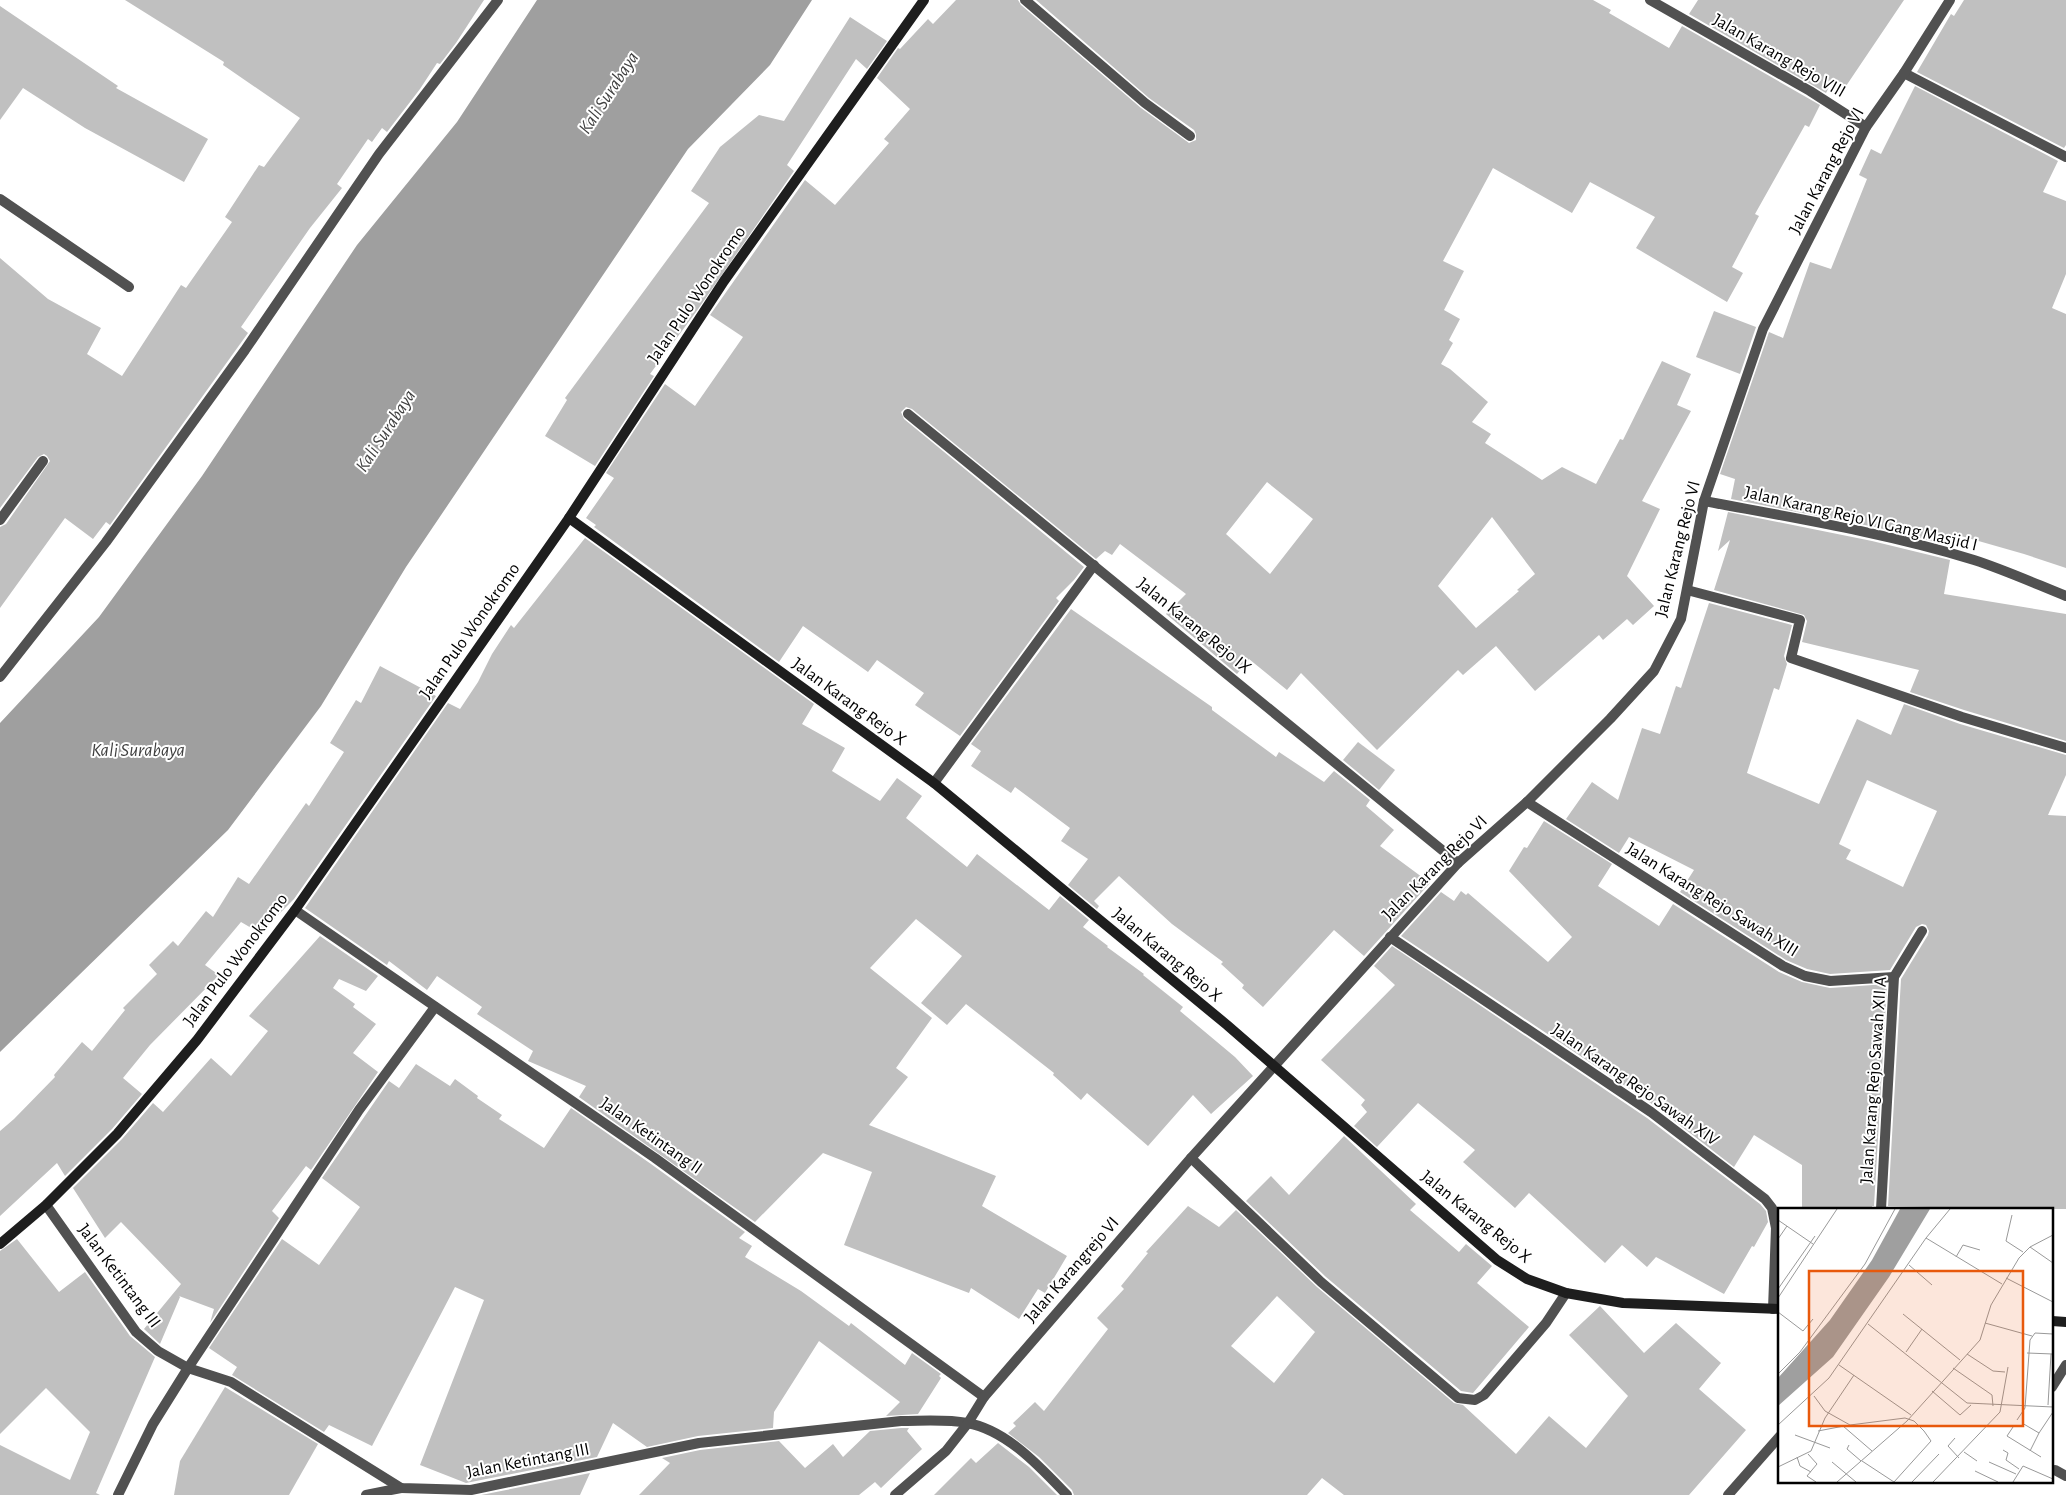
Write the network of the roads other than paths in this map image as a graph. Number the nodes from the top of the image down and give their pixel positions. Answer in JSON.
{"nodes":[{"id":1,"x":498,"y":0,"type":"edge"},
{"id":2,"x":924,"y":0,"type":"edge"},
{"id":3,"x":1025,"y":0,"type":"edge"},
{"id":4,"x":1650,"y":0,"type":"edge"},
{"id":5,"x":1950,"y":0,"type":"edge"},
{"id":6,"x":1904,"y":73,"type":"junction"},
{"id":7,"x":1866,"y":126,"type":"junction"},
{"id":8,"x":1190,"y":136,"type":"dead end"},
{"id":9,"x":2066,"y":157,"type":"edge"},
{"id":10,"x":0,"y":199,"type":"edge"},
{"id":11,"x":129,"y":287,"type":"dead end"},
{"id":12,"x":908,"y":414,"type":"dead end"},
{"id":13,"x":43,"y":461,"type":"dead end"},
{"id":14,"x":1704,"y":501,"type":"junction"},
{"id":15,"x":569,"y":518,"type":"junction"},
{"id":16,"x":0,"y":520,"type":"edge"},
{"id":17,"x":1094,"y":565,"type":"junction"},
{"id":18,"x":1687,"y":590,"type":"junction"},
{"id":19,"x":2066,"y":596,"type":"edge"},
{"id":20,"x":0,"y":676,"type":"edge"},
{"id":21,"x":2066,"y":748,"type":"edge"},
{"id":22,"x":934,"y":783,"type":"junction"},
{"id":23,"x":1526,"y":802,"type":"junction"},
{"id":24,"x":1458,"y":863,"type":"junction"},
{"id":25,"x":295,"y":910,"type":"junction"},
{"id":26,"x":1922,"y":931,"type":"dead end"},
{"id":27,"x":1390,"y":937,"type":"junction"},
{"id":28,"x":1894,"y":977,"type":"junction"},
{"id":29,"x":435,"y":1007,"type":"junction"},
{"id":30,"x":1275,"y":1067,"type":"junction"},
{"id":31,"x":1191,"y":1158,"type":"junction"},
{"id":32,"x":46,"y":1205,"type":"junction"},
{"id":33,"x":1881,"y":1208,"type":"edge"},
{"id":34,"x":0,"y":1244,"type":"edge"},
{"id":35,"x":1566,"y":1293,"type":"junction"},
{"id":36,"x":1777,"y":1309,"type":"edge"},
{"id":37,"x":2066,"y":1365,"type":"edge"},
{"id":38,"x":188,"y":1368,"type":"junction"},
{"id":39,"x":2054,"y":1384,"type":"edge"},
{"id":40,"x":984,"y":1397,"type":"junction"},
{"id":41,"x":968,"y":1423,"type":"junction"},
{"id":42,"x":1778,"y":1438,"type":"edge"},
{"id":43,"x":2055,"y":1470,"type":"dead end"},
{"id":44,"x":2066,"y":1476,"type":"edge"},
{"id":45,"x":401,"y":1488,"type":"junction"},
{"id":46,"x":118,"y":1495,"type":"edge"},
{"id":47,"x":366,"y":1495,"type":"edge"},
{"id":48,"x":895,"y":1495,"type":"edge"},
{"id":49,"x":1067,"y":1495,"type":"edge"},
{"id":50,"x":1728,"y":1495,"type":"edge"}],
"edges":[{"from":1,"to":20,"type":"street"},
{"from":2,"to":15,"type":"main road","name":"Jalan Pulo Wonokromo"},
{"from":3,"to":8,"type":"street"},
{"from":4,"to":7,"type":"street","name":"Jalan Karang Rejo VIII"},
{"from":5,"to":6,"type":"street","name":"Jalan Karang Rejo VI"},
{"from":6,"to":7,"type":"street","name":"Jalan Karang Rejo VI"},
{"from":6,"to":9,"type":"street"},
{"from":7,"to":14,"type":"street","name":"Jalan Karang Rejo VI"},
{"from":10,"to":11,"type":"street"},
{"from":12,"to":17,"type":"street","name":"Jalan Karang Rejo IX"},
{"from":13,"to":16,"type":"street"},
{"from":14,"to":18,"type":"street","name":"Jalan Karang Rejo VI"},
{"from":14,"to":19,"type":"street","name":"Jalan Karang Rejo VI Gang Masjid I"},
{"from":15,"to":22,"type":"main road","name":"Jalan Karang Rejo X"},
{"from":15,"to":25,"type":"main road","name":"Jalan Pulo Wonokromo"},
{"from":17,"to":22,"type":"street"},
{"from":17,"to":24,"type":"street","name":"Jalan Karang Rejo IX"},
{"from":18,"to":21,"type":"street"},
{"from":18,"to":23,"type":"street","name":"Jalan Karang Rejo VI"},
{"from":22,"to":30,"type":"main road","name":"Jalan Karang Rejo X"},
{"from":23,"to":24,"type":"street","name":"Jalan Karang Rejo VI"},
{"from":23,"to":28,"type":"street","name":"Jalan Karang Rejo Sawah XIII"},
{"from":24,"to":27,"type":"street","name":"Jalan Karang Rejo VI"},
{"from":25,"to":29,"type":"street","name":"Jalan Ketintang II"},
{"from":25,"to":32,"type":"main road","name":"Jalan Pulo Wonokromo"},
{"from":26,"to":28,"type":"street","name":"Jalan Karang Rejo Sawah XII A"},
{"from":27,"to":30,"type":"street","name":"Jalan Karang Rejo VI"},
{"from":27,"to":36,"type":"street","name":"Jalan Karang Rejo Sawah XIV"},
{"from":28,"to":33,"type":"street","name":"Jalan Karang Rejo Sawah XII A"},
{"from":29,"to":38,"type":"street"},
{"from":29,"to":40,"type":"street","name":"Jalan Ketintang II"},
{"from":30,"to":31,"type":"street","name":"Jalan Karangrejo VI"},
{"from":30,"to":35,"type":"main road","name":"Jalan Karang Rejo X"},
{"from":31,"to":35,"type":"street"},
{"from":31,"to":40,"type":"street","name":"Jalan Karangrejo VI"},
{"from":32,"to":34,"type":"main road","name":"Jalan Pulo Wonokromo"},
{"from":32,"to":38,"type":"street","name":"Jalan Ketintang III"},
{"from":35,"to":36,"type":"main road","name":"Jalan Karang Rejo X"},
{"from":37,"to":39,"type":"street"},
{"from":38,"to":45,"type":"street","name":"Jalan Ketintang III"},
{"from":38,"to":46,"type":"street"},
{"from":40,"to":41,"type":"street","name":"Jalan Karangrejo VI"},
{"from":41,"to":45,"type":"street","name":"Jalan Ketintang III"},
{"from":41,"to":48,"type":"street","name":"Jalan Karangrejo VI"},
{"from":41,"to":49,"type":"street","name":"Jalan Ketintang III"},
{"from":42,"to":50,"type":"street"},
{"from":43,"to":44,"type":"street"},
{"from":45,"to":47,"type":"street"}]}
